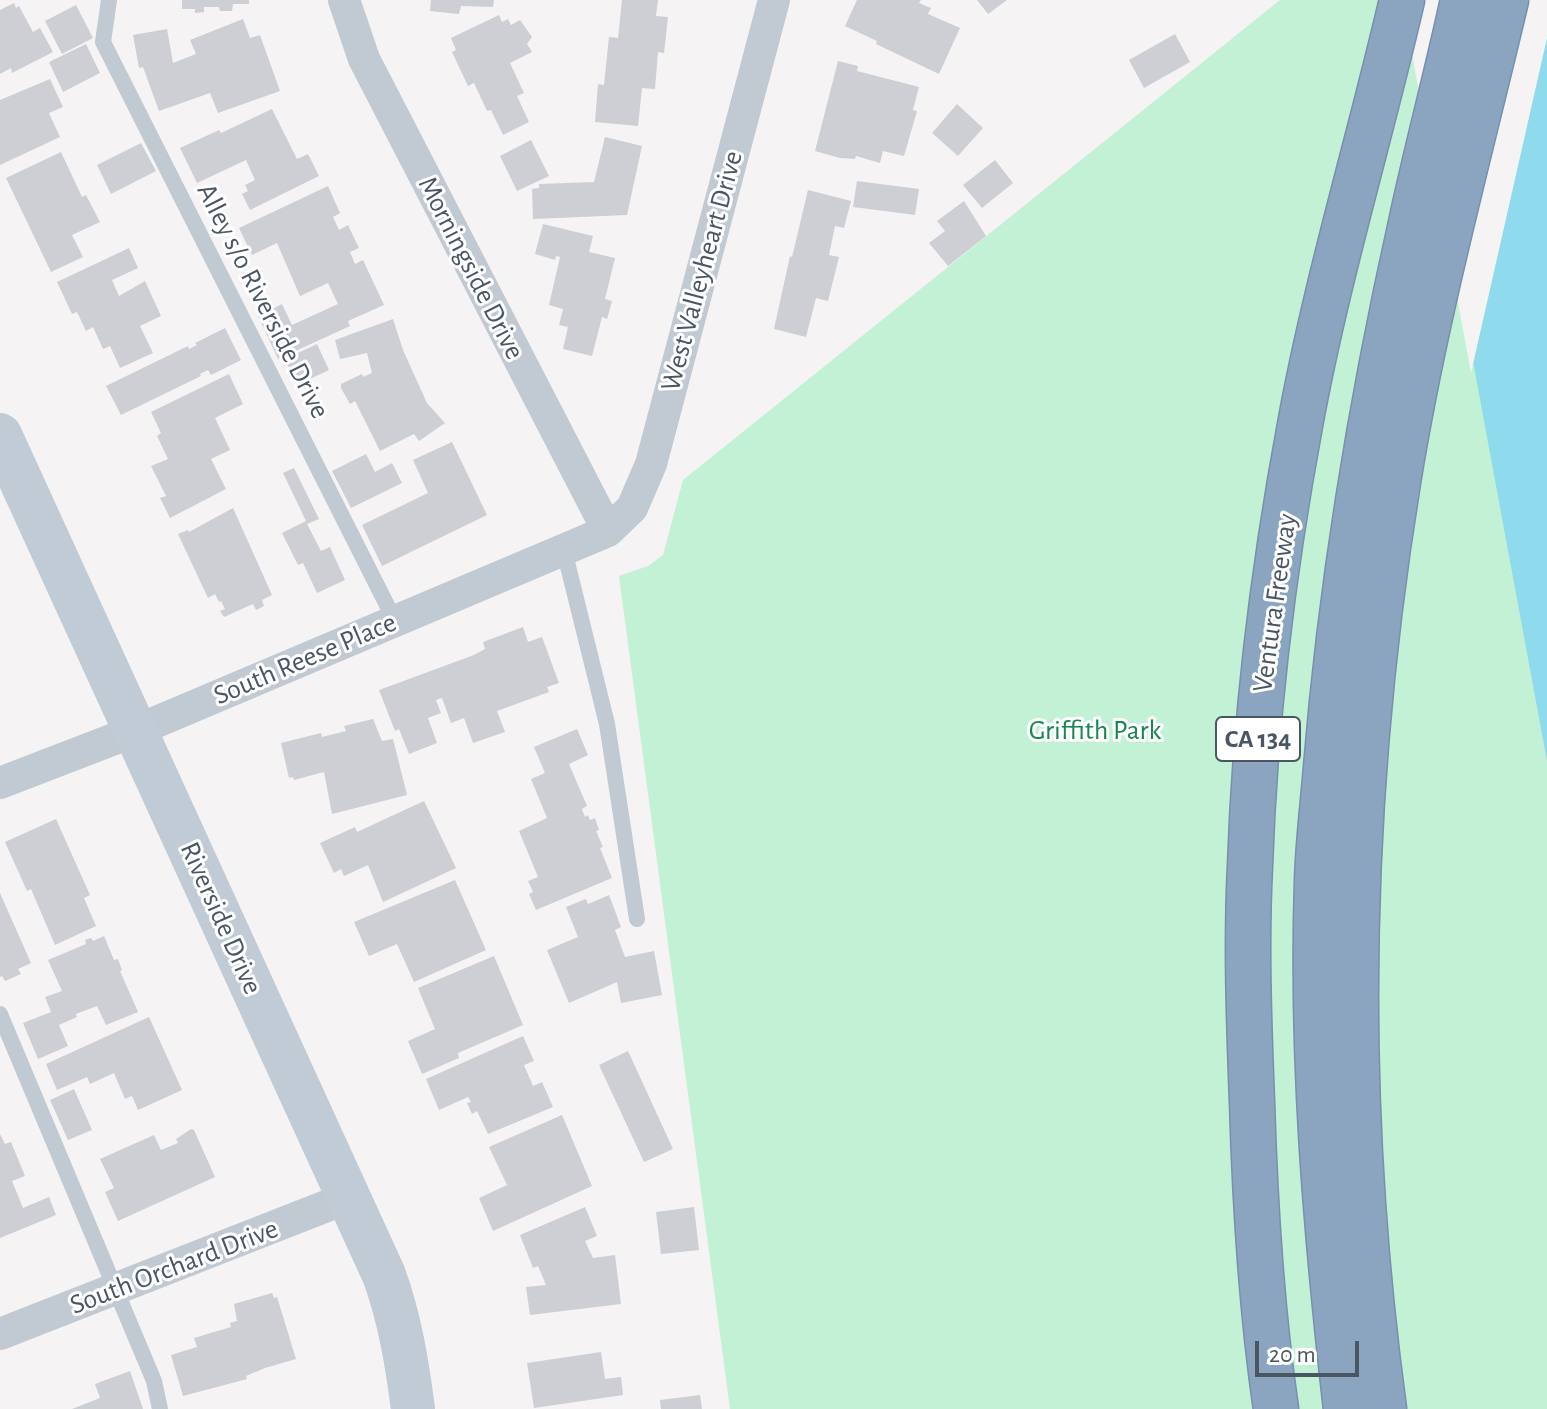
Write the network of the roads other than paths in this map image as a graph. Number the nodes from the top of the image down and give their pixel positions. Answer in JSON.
{"nodes":[{"id":1,"x":109,"y":0,"type":"edge"},
{"id":2,"x":344,"y":0,"type":"edge"},
{"id":3,"x":774,"y":0,"type":"edge"},
{"id":4,"x":1402,"y":0,"type":"edge"},
{"id":5,"x":1435,"y":0,"type":"edge"},
{"id":6,"x":1463,"y":0,"type":"edge"},
{"id":7,"x":1506,"y":0,"type":"edge"},
{"id":8,"x":0,"y":435,"type":"edge"},
{"id":9,"x":608,"y":531,"type":"junction"},
{"id":10,"x":564,"y":550,"type":"junction"},
{"id":11,"x":395,"y":621,"type":"junction"},
{"id":12,"x":135,"y":731,"type":"junction"},
{"id":13,"x":0,"y":783,"type":"edge"},
{"id":14,"x":637,"y":919,"type":"dead end"},
{"id":15,"x":0,"y":1014,"type":"edge"},
{"id":16,"x":347,"y":1198,"type":"junction"},
{"id":17,"x":116,"y":1290,"type":"junction"},
{"id":18,"x":0,"y":1334,"type":"edge"},
{"id":19,"x":160,"y":1409,"type":"edge"},
{"id":20,"x":413,"y":1409,"type":"edge"},
{"id":21,"x":1276,"y":1409,"type":"edge"},
{"id":22,"x":1317,"y":1409,"type":"edge"},
{"id":23,"x":1346,"y":1409,"type":"edge"},
{"id":24,"x":1384,"y":1409,"type":"edge"}],
"edges":[{"from":1,"to":11,"type":"lane","name":"Alley s/o Riverside Drive"},
{"from":2,"to":9,"type":"street","name":"Morningside Drive"},
{"from":3,"to":9,"type":"street","name":"West Valleyheart Drive"},
{"from":4,"to":21,"type":"highway","name":"Ventura Freeway","number":"CA 134"},
{"from":5,"to":22,"type":"highway"},
{"from":6,"to":23,"type":"highway"},
{"from":7,"to":24,"type":"highway"},
{"from":8,"to":12,"type":"main road","name":"Riverside Drive"},
{"from":9,"to":10,"type":"street","name":"South Reese Place"},
{"from":10,"to":11,"type":"street","name":"South Reese Place"},
{"from":10,"to":14,"type":"lane"},
{"from":11,"to":12,"type":"street","name":"South Reese Place"},
{"from":12,"to":13,"type":"street","name":"South Reese Place"},
{"from":12,"to":16,"type":"main road","name":"Riverside Drive"},
{"from":15,"to":17,"type":"lane"},
{"from":16,"to":17,"type":"street","name":"South Orchard Drive"},
{"from":16,"to":20,"type":"main road","name":"Riverside Drive"},
{"from":17,"to":18,"type":"street","name":"South Orchard Drive"},
{"from":17,"to":19,"type":"lane"}]}
